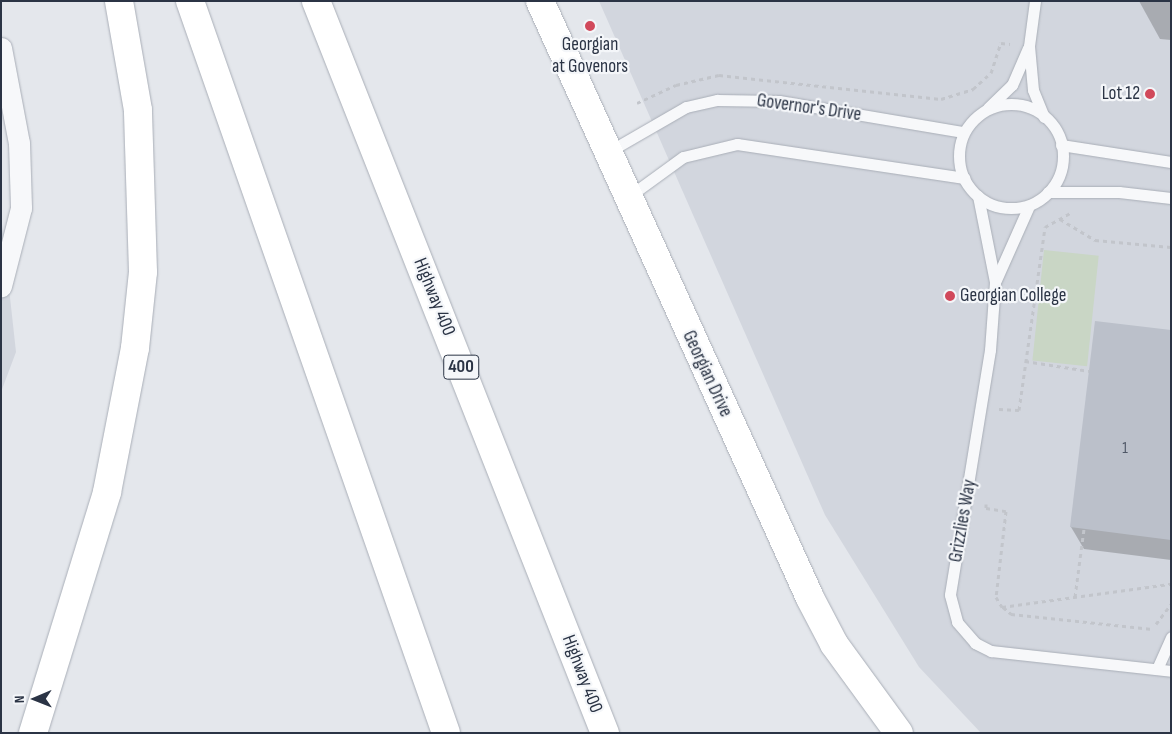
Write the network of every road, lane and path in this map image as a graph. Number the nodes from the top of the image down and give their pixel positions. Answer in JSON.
{"nodes":[{"id":1,"x":119,"y":1,"type":"edge"},
{"id":2,"x":190,"y":1,"type":"edge"},
{"id":3,"x":316,"y":1,"type":"edge"},
{"id":4,"x":540,"y":1,"type":"edge"},
{"id":5,"x":1035,"y":1,"type":"edge"},
{"id":6,"x":1029,"y":46,"type":"junction"},
{"id":7,"x":1,"y":48,"type":"edge"},
{"id":8,"x":637,"y":103,"type":"dead end"},
{"id":9,"x":988,"y":108,"type":"junction"},
{"id":10,"x":1045,"y":118,"type":"junction"},
{"id":11,"x":964,"y":132,"type":"junction"},
{"id":12,"x":1061,"y":144,"type":"junction"},
{"id":13,"x":606,"y":153,"type":"junction"},
{"id":14,"x":1171,"y":162,"type":"edge"},
{"id":15,"x":964,"y":178,"type":"junction"},
{"id":16,"x":1048,"y":192,"type":"junction"},
{"id":17,"x":978,"y":196,"type":"junction"},
{"id":18,"x":627,"y":198,"type":"junction"},
{"id":19,"x":1171,"y":198,"type":"edge"},
{"id":20,"x":1029,"y":206,"type":"junction"},
{"id":21,"x":1171,"y":247,"type":"edge"},
{"id":22,"x":995,"y":282,"type":"junction"},
{"id":23,"x":1,"y":286,"type":"edge"},
{"id":24,"x":1025,"y":361,"type":"junction"},
{"id":25,"x":1089,"y":371,"type":"dead end"},
{"id":26,"x":996,"y":419,"type":"dead end"},
{"id":27,"x":987,"y":498,"type":"dead end"},
{"id":28,"x":1084,"y":529,"type":"dead end"},
{"id":29,"x":538,"y":558,"type":"junction"},
{"id":30,"x":1171,"y":584,"type":"edge"},
{"id":31,"x":1075,"y":597,"type":"junction"},
{"id":32,"x":1171,"y":604,"type":"edge"},
{"id":33,"x":1002,"y":607,"type":"junction"},
{"id":34,"x":1171,"y":637,"type":"edge"},
{"id":35,"x":1157,"y":669,"type":"junction"},
{"id":36,"x":1171,"y":671,"type":"edge"},
{"id":37,"x":33,"y":733,"type":"edge"},
{"id":38,"x":446,"y":733,"type":"edge"},
{"id":39,"x":605,"y":733,"type":"edge"},
{"id":40,"x":621,"y":733,"type":"edge"},
{"id":41,"x":899,"y":733,"type":"edge"}],
"edges":[{"from":1,"to":37,"type":"main road"},
{"from":2,"to":38,"type":"main road"},
{"from":3,"to":29,"type":"main road","name":"Highway 400","number":"400"},
{"from":4,"to":13,"type":"main road","name":"Georgian Drive"},
{"from":5,"to":6,"type":"lane"},
{"from":6,"to":8,"type":"path"},
{"from":6,"to":9,"type":"lane"},
{"from":6,"to":10,"type":"lane"},
{"from":7,"to":23,"type":"street"},
{"from":9,"to":10,"type":"lane"},
{"from":9,"to":11,"type":"lane"},
{"from":10,"to":12,"type":"lane"},
{"from":11,"to":13,"type":"lane","name":"Governor's Drive"},
{"from":11,"to":15,"type":"lane"},
{"from":12,"to":14,"type":"lane"},
{"from":12,"to":16,"type":"lane"},
{"from":13,"to":18,"type":"main road","name":"Georgian Drive"},
{"from":15,"to":17,"type":"lane"},
{"from":15,"to":18,"type":"lane"},
{"from":16,"to":19,"type":"lane"},
{"from":16,"to":20,"type":"lane"},
{"from":17,"to":20,"type":"lane"},
{"from":17,"to":22,"type":"lane","name":"Grizzlies Way"},
{"from":18,"to":41,"type":"main road","name":"Georgian Drive"},
{"from":20,"to":22,"type":"lane"},
{"from":21,"to":24,"type":"path"},
{"from":22,"to":35,"type":"lane","name":"Grizzlies Way"},
{"from":24,"to":25,"type":"path"},
{"from":24,"to":26,"type":"path"},
{"from":27,"to":33,"type":"path"},
{"from":28,"to":31,"type":"path"},
{"from":29,"to":39,"type":"main road","name":"Highway 400","number":"400"},
{"from":29,"to":40,"type":"main road"},
{"from":30,"to":31,"type":"path"},
{"from":31,"to":33,"type":"path"},
{"from":32,"to":33,"type":"path"},
{"from":34,"to":35,"type":"lane"},
{"from":35,"to":36,"type":"lane","name":"Grizzlies Way"}]}
